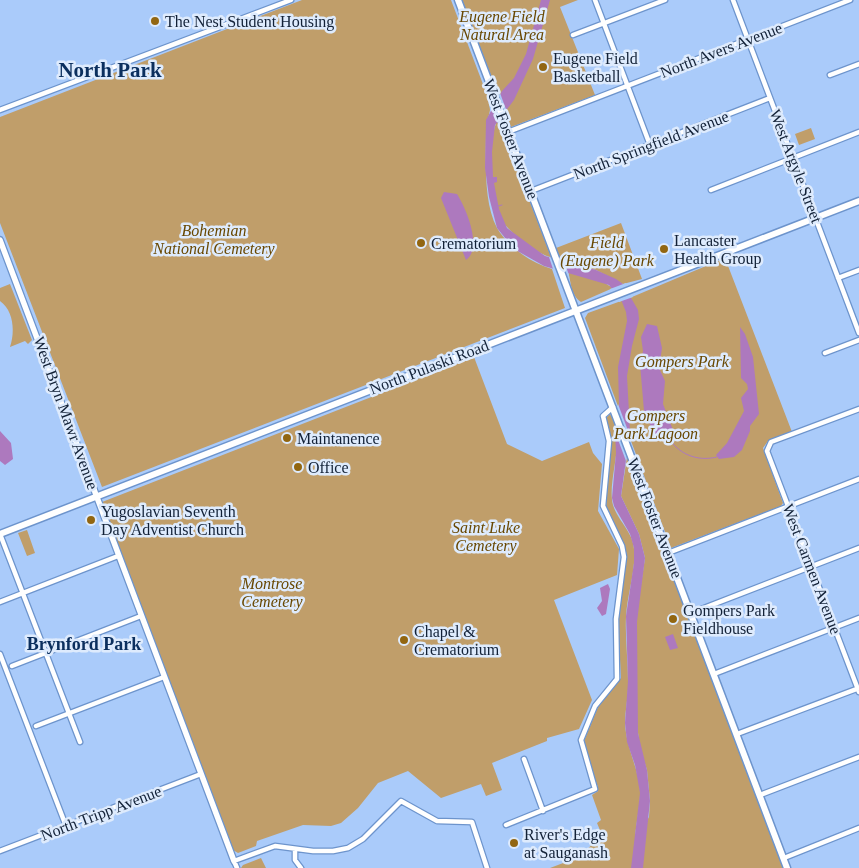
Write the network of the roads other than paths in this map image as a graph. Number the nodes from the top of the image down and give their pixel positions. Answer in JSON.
{"nodes":[{"id":1,"x":291,"y":0,"type":"edge"},
{"id":2,"x":458,"y":0,"type":"edge"},
{"id":3,"x":595,"y":0,"type":"edge"},
{"id":4,"x":666,"y":0,"type":"edge"},
{"id":5,"x":732,"y":0,"type":"edge"},
{"id":6,"x":850,"y":0,"type":"edge"},
{"id":7,"x":604,"y":24,"type":"junction"},
{"id":8,"x":573,"y":35,"type":"dead end"},
{"id":9,"x":748,"y":39,"type":"junction"},
{"id":10,"x":859,"y":64,"type":"edge"},
{"id":11,"x":830,"y":76,"type":"dead end"},
{"id":12,"x":628,"y":86,"type":"junction"},
{"id":13,"x":770,"y":98,"type":"junction"},
{"id":14,"x":0,"y":110,"type":"edge"},
{"id":15,"x":508,"y":132,"type":"junction"},
{"id":16,"x":859,"y":132,"type":"edge"},
{"id":17,"x":650,"y":145,"type":"junction"},
{"id":18,"x":793,"y":158,"type":"junction"},
{"id":19,"x":711,"y":190,"type":"dead end"},
{"id":20,"x":531,"y":191,"type":"junction"},
{"id":21,"x":859,"y":201,"type":"edge"},
{"id":22,"x":816,"y":218,"type":"junction"},
{"id":23,"x":0,"y":240,"type":"edge"},
{"id":24,"x":859,"y":270,"type":"edge"},
{"id":25,"x":838,"y":278,"type":"junction"},
{"id":26,"x":577,"y":310,"type":"junction"},
{"id":27,"x":859,"y":333,"type":"edge"},
{"id":28,"x":859,"y":340,"type":"edge"},
{"id":29,"x":825,"y":353,"type":"dead end"},
{"id":30,"x":613,"y":407,"type":"junction"},
{"id":31,"x":859,"y":409,"type":"edge"},
{"id":32,"x":859,"y":479,"type":"edge"},
{"id":33,"x":97,"y":496,"type":"junction"},
{"id":34,"x":788,"y":507,"type":"junction"},
{"id":35,"x":0,"y":534,"type":"edge"},
{"id":36,"x":859,"y":548,"type":"edge"},
{"id":37,"x":668,"y":553,"type":"junction"},
{"id":38,"x":118,"y":556,"type":"junction"},
{"id":39,"x":811,"y":567,"type":"junction"},
{"id":40,"x":23,"y":594,"type":"junction"},
{"id":41,"x":0,"y":602,"type":"edge"},
{"id":42,"x":691,"y":613,"type":"junction"},
{"id":43,"x":141,"y":616,"type":"junction"},
{"id":44,"x":859,"y":618,"type":"edge"},
{"id":45,"x":834,"y":628,"type":"junction"},
{"id":46,"x":46,"y":653,"type":"junction"},
{"id":47,"x":0,"y":654,"type":"edge"},
{"id":48,"x":12,"y":666,"type":"dead end"},
{"id":49,"x":714,"y":674,"type":"junction"},
{"id":50,"x":164,"y":677,"type":"junction"},
{"id":51,"x":859,"y":689,"type":"edge"},
{"id":52,"x":69,"y":713,"type":"junction"},
{"id":53,"x":36,"y":726,"type":"dead end"},
{"id":54,"x":737,"y":734,"type":"junction"},
{"id":55,"x":80,"y":742,"type":"dead end"},
{"id":56,"x":859,"y":757,"type":"edge"},
{"id":57,"x":524,"y":759,"type":"dead end"},
{"id":58,"x":202,"y":774,"type":"junction"},
{"id":59,"x":760,"y":795,"type":"junction"},
{"id":60,"x":543,"y":810,"type":"junction"},
{"id":61,"x":506,"y":825,"type":"dead end"},
{"id":62,"x":66,"y":826,"type":"junction"},
{"id":63,"x":859,"y":828,"type":"edge"},
{"id":64,"x":295,"y":849,"type":"junction"},
{"id":65,"x":0,"y":852,"type":"edge"},
{"id":66,"x":784,"y":858,"type":"junction"},
{"id":67,"x":234,"y":861,"type":"junction"},
{"id":68,"x":237,"y":868,"type":"edge"},
{"id":69,"x":301,"y":868,"type":"edge"},
{"id":70,"x":487,"y":868,"type":"edge"},
{"id":71,"x":787,"y":868,"type":"edge"}],
"edges":[{"from":1,"to":14,"type":"street"},
{"from":2,"to":15,"type":"main road","name":"West Foster Avenue"},
{"from":3,"to":7,"type":"street"},
{"from":4,"to":7,"type":"street"},
{"from":5,"to":9,"type":"street","name":"West Argyle Street"},
{"from":6,"to":9,"type":"street","name":"North Avers Avenue"},
{"from":7,"to":8,"type":"street"},
{"from":7,"to":12,"type":"street"},
{"from":9,"to":12,"type":"street","name":"North Avers Avenue"},
{"from":9,"to":13,"type":"street","name":"West Argyle Street"},
{"from":10,"to":11,"type":"street"},
{"from":12,"to":15,"type":"street","name":"North Avers Avenue"},
{"from":12,"to":17,"type":"street"},
{"from":13,"to":17,"type":"street","name":"North Springfield Avenue"},
{"from":13,"to":18,"type":"street","name":"West Argyle Street"},
{"from":15,"to":20,"type":"main road","name":"West Foster Avenue"},
{"from":16,"to":18,"type":"street"},
{"from":17,"to":20,"type":"street","name":"North Springfield Avenue"},
{"from":18,"to":19,"type":"street"},
{"from":18,"to":22,"type":"street","name":"West Argyle Street"},
{"from":20,"to":26,"type":"main road","name":"West Foster Avenue"},
{"from":21,"to":22,"type":"main road","name":"North Pulaski Road"},
{"from":22,"to":25,"type":"street","name":"West Argyle Street"},
{"from":22,"to":26,"type":"main road","name":"North Pulaski Road"},
{"from":23,"to":33,"type":"street","name":"West Bryn Mawr Avenue"},
{"from":24,"to":25,"type":"street"},
{"from":25,"to":27,"type":"street","name":"West Argyle Street"},
{"from":26,"to":30,"type":"main road","name":"West Foster Avenue"},
{"from":26,"to":33,"type":"main road","name":"North Pulaski Road"},
{"from":28,"to":29,"type":"street"},
{"from":30,"to":37,"type":"main road","name":"West Foster Avenue"},
{"from":30,"to":60,"type":"street"},
{"from":31,"to":34,"type":"street","name":"West Carmen Avenue"},
{"from":32,"to":34,"type":"street"},
{"from":33,"to":35,"type":"main road","name":"North Pulaski Road"},
{"from":33,"to":38,"type":"street","name":"West Bryn Mawr Avenue"},
{"from":34,"to":37,"type":"street"},
{"from":34,"to":39,"type":"street","name":"West Carmen Avenue"},
{"from":35,"to":40,"type":"street"},
{"from":36,"to":39,"type":"street"},
{"from":37,"to":42,"type":"main road","name":"West Foster Avenue"},
{"from":38,"to":40,"type":"street"},
{"from":38,"to":43,"type":"street","name":"West Bryn Mawr Avenue"},
{"from":39,"to":42,"type":"street"},
{"from":39,"to":45,"type":"street","name":"West Carmen Avenue"},
{"from":40,"to":41,"type":"street"},
{"from":40,"to":46,"type":"street"},
{"from":42,"to":49,"type":"main road","name":"West Foster Avenue"},
{"from":43,"to":46,"type":"street"},
{"from":43,"to":50,"type":"street","name":"West Bryn Mawr Avenue"},
{"from":44,"to":45,"type":"street"},
{"from":45,"to":49,"type":"street"},
{"from":45,"to":51,"type":"street","name":"West Carmen Avenue"},
{"from":46,"to":48,"type":"street"},
{"from":46,"to":52,"type":"street"},
{"from":47,"to":62,"type":"street"},
{"from":49,"to":54,"type":"main road","name":"West Foster Avenue"},
{"from":50,"to":52,"type":"street"},
{"from":50,"to":58,"type":"street","name":"West Bryn Mawr Avenue"},
{"from":51,"to":54,"type":"street"},
{"from":52,"to":53,"type":"street"},
{"from":52,"to":55,"type":"street"},
{"from":54,"to":59,"type":"main road","name":"West Foster Avenue"},
{"from":56,"to":59,"type":"street"},
{"from":57,"to":60,"type":"street"},
{"from":58,"to":62,"type":"street","name":"North Tripp Avenue"},
{"from":58,"to":67,"type":"street","name":"West Bryn Mawr Avenue"},
{"from":59,"to":66,"type":"main road","name":"West Foster Avenue"},
{"from":60,"to":61,"type":"street"},
{"from":62,"to":65,"type":"street","name":"North Tripp Avenue"},
{"from":63,"to":66,"type":"street"},
{"from":64,"to":67,"type":"street"},
{"from":64,"to":69,"type":"street"},
{"from":64,"to":70,"type":"street"},
{"from":66,"to":71,"type":"main road","name":"West Foster Avenue"},
{"from":67,"to":68,"type":"street","name":"West Bryn Mawr Avenue"}]}
